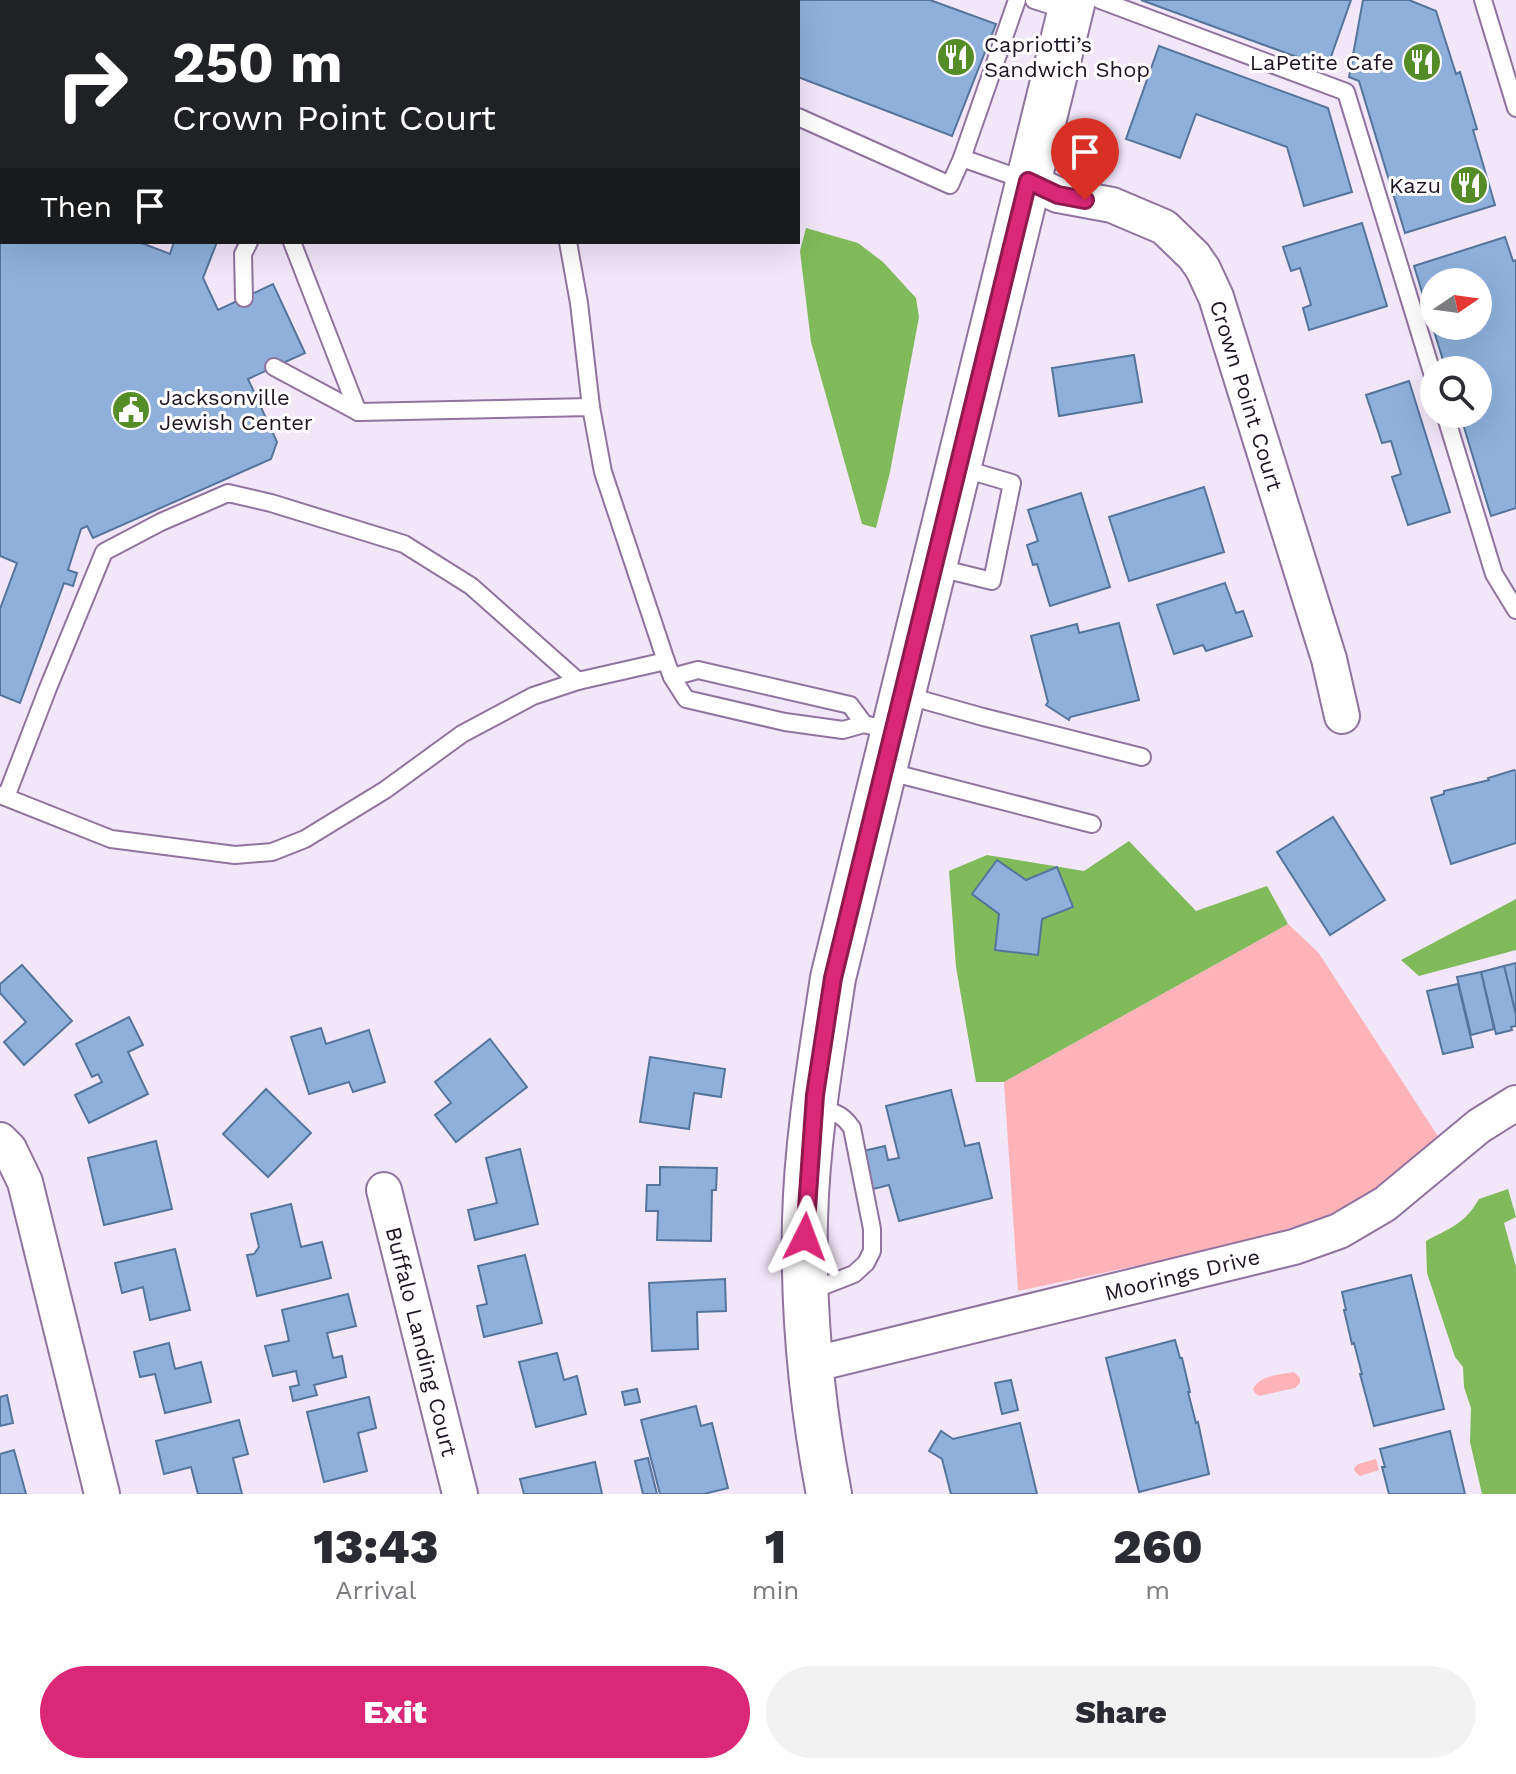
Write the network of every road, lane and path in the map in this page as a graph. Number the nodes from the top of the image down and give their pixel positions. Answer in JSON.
{"nodes":[{"id":1,"x":1017,"y":0,"type":"edge"},
{"id":2,"x":1483,"y":0,"type":"edge"},
{"id":3,"x":1069,"y":3,"type":"edge"},
{"id":4,"x":1516,"y":108,"type":"edge"},
{"id":5,"x":802,"y":118,"type":"edge"},
{"id":6,"x":962,"y":158,"type":"junction"},
{"id":7,"x":1028,"y":181,"type":"junction"},
{"id":8,"x":248,"y":244,"type":"edge"},
{"id":9,"x":293,"y":244,"type":"edge"},
{"id":10,"x":568,"y":244,"type":"edge"},
{"id":11,"x":244,"y":298,"type":"dead end"},
{"id":12,"x":1427,"y":356,"type":"edge"},
{"id":13,"x":274,"y":367,"type":"dead end"},
{"id":14,"x":591,"y":407,"type":"junction"},
{"id":15,"x":358,"y":412,"type":"junction"},
{"id":16,"x":1449,"y":428,"type":"edge"},
{"id":17,"x":959,"y":468,"type":"junction"},
{"id":18,"x":935,"y":567,"type":"junction"},
{"id":19,"x":1516,"y":610,"type":"edge"},
{"id":20,"x":666,"y":661,"type":"junction"},
{"id":21,"x":672,"y":677,"type":"junction"},
{"id":22,"x":578,"y":681,"type":"junction"},
{"id":23,"x":1342,"y":716,"type":"dead end"},
{"id":24,"x":886,"y":730,"type":"junction"},
{"id":25,"x":1142,"y":757,"type":"dead end"},
{"id":26,"x":3,"y":796,"type":"edge"},
{"id":27,"x":1092,"y":824,"type":"dead end"},
{"id":28,"x":1516,"y":1103,"type":"edge"},
{"id":29,"x":814,"y":1109,"type":"junction"},
{"id":30,"x":0,"y":1140,"type":"edge"},
{"id":31,"x":384,"y":1190,"type":"dead end"},
{"id":32,"x":807,"y":1293,"type":"junction"},
{"id":33,"x":811,"y":1365,"type":"junction"},
{"id":34,"x":102,"y":1494,"type":"edge"},
{"id":35,"x":460,"y":1494,"type":"edge"},
{"id":36,"x":829,"y":1494,"type":"edge"}],
"edges":[{"from":1,"to":6,"type":"lane"},
{"from":2,"to":4,"type":"lane"},
{"from":3,"to":7,"type":"street"},
{"from":3,"to":12,"type":"lane"},
{"from":5,"to":6,"type":"lane"},
{"from":6,"to":7,"type":"lane"},
{"from":7,"to":17,"type":"street"},
{"from":7,"to":23,"type":"street","name":"Crown Point Court"},
{"from":8,"to":11,"type":"lane"},
{"from":9,"to":15,"type":"lane"},
{"from":10,"to":14,"type":"lane"},
{"from":13,"to":15,"type":"lane"},
{"from":14,"to":15,"type":"lane"},
{"from":14,"to":20,"type":"lane"},
{"from":16,"to":19,"type":"lane"},
{"from":17,"to":18,"type":"street"},
{"from":17,"to":18,"type":"lane"},
{"from":18,"to":24,"type":"street"},
{"from":20,"to":21,"type":"lane"},
{"from":20,"to":22,"type":"lane"},
{"from":21,"to":24,"type":"lane"},
{"from":21,"to":24,"type":"lane"},
{"from":22,"to":26,"type":"lane"},
{"from":22,"to":26,"type":"lane"},
{"from":24,"to":25,"type":"lane"},
{"from":24,"to":27,"type":"lane"},
{"from":24,"to":29,"type":"street"},
{"from":28,"to":33,"type":"street","name":"Moorings Drive"},
{"from":29,"to":32,"type":"street"},
{"from":29,"to":32,"type":"lane"},
{"from":30,"to":34,"type":"street"},
{"from":31,"to":35,"type":"street","name":"Buffalo Landing Court"},
{"from":32,"to":33,"type":"street"},
{"from":33,"to":36,"type":"street"}]}
